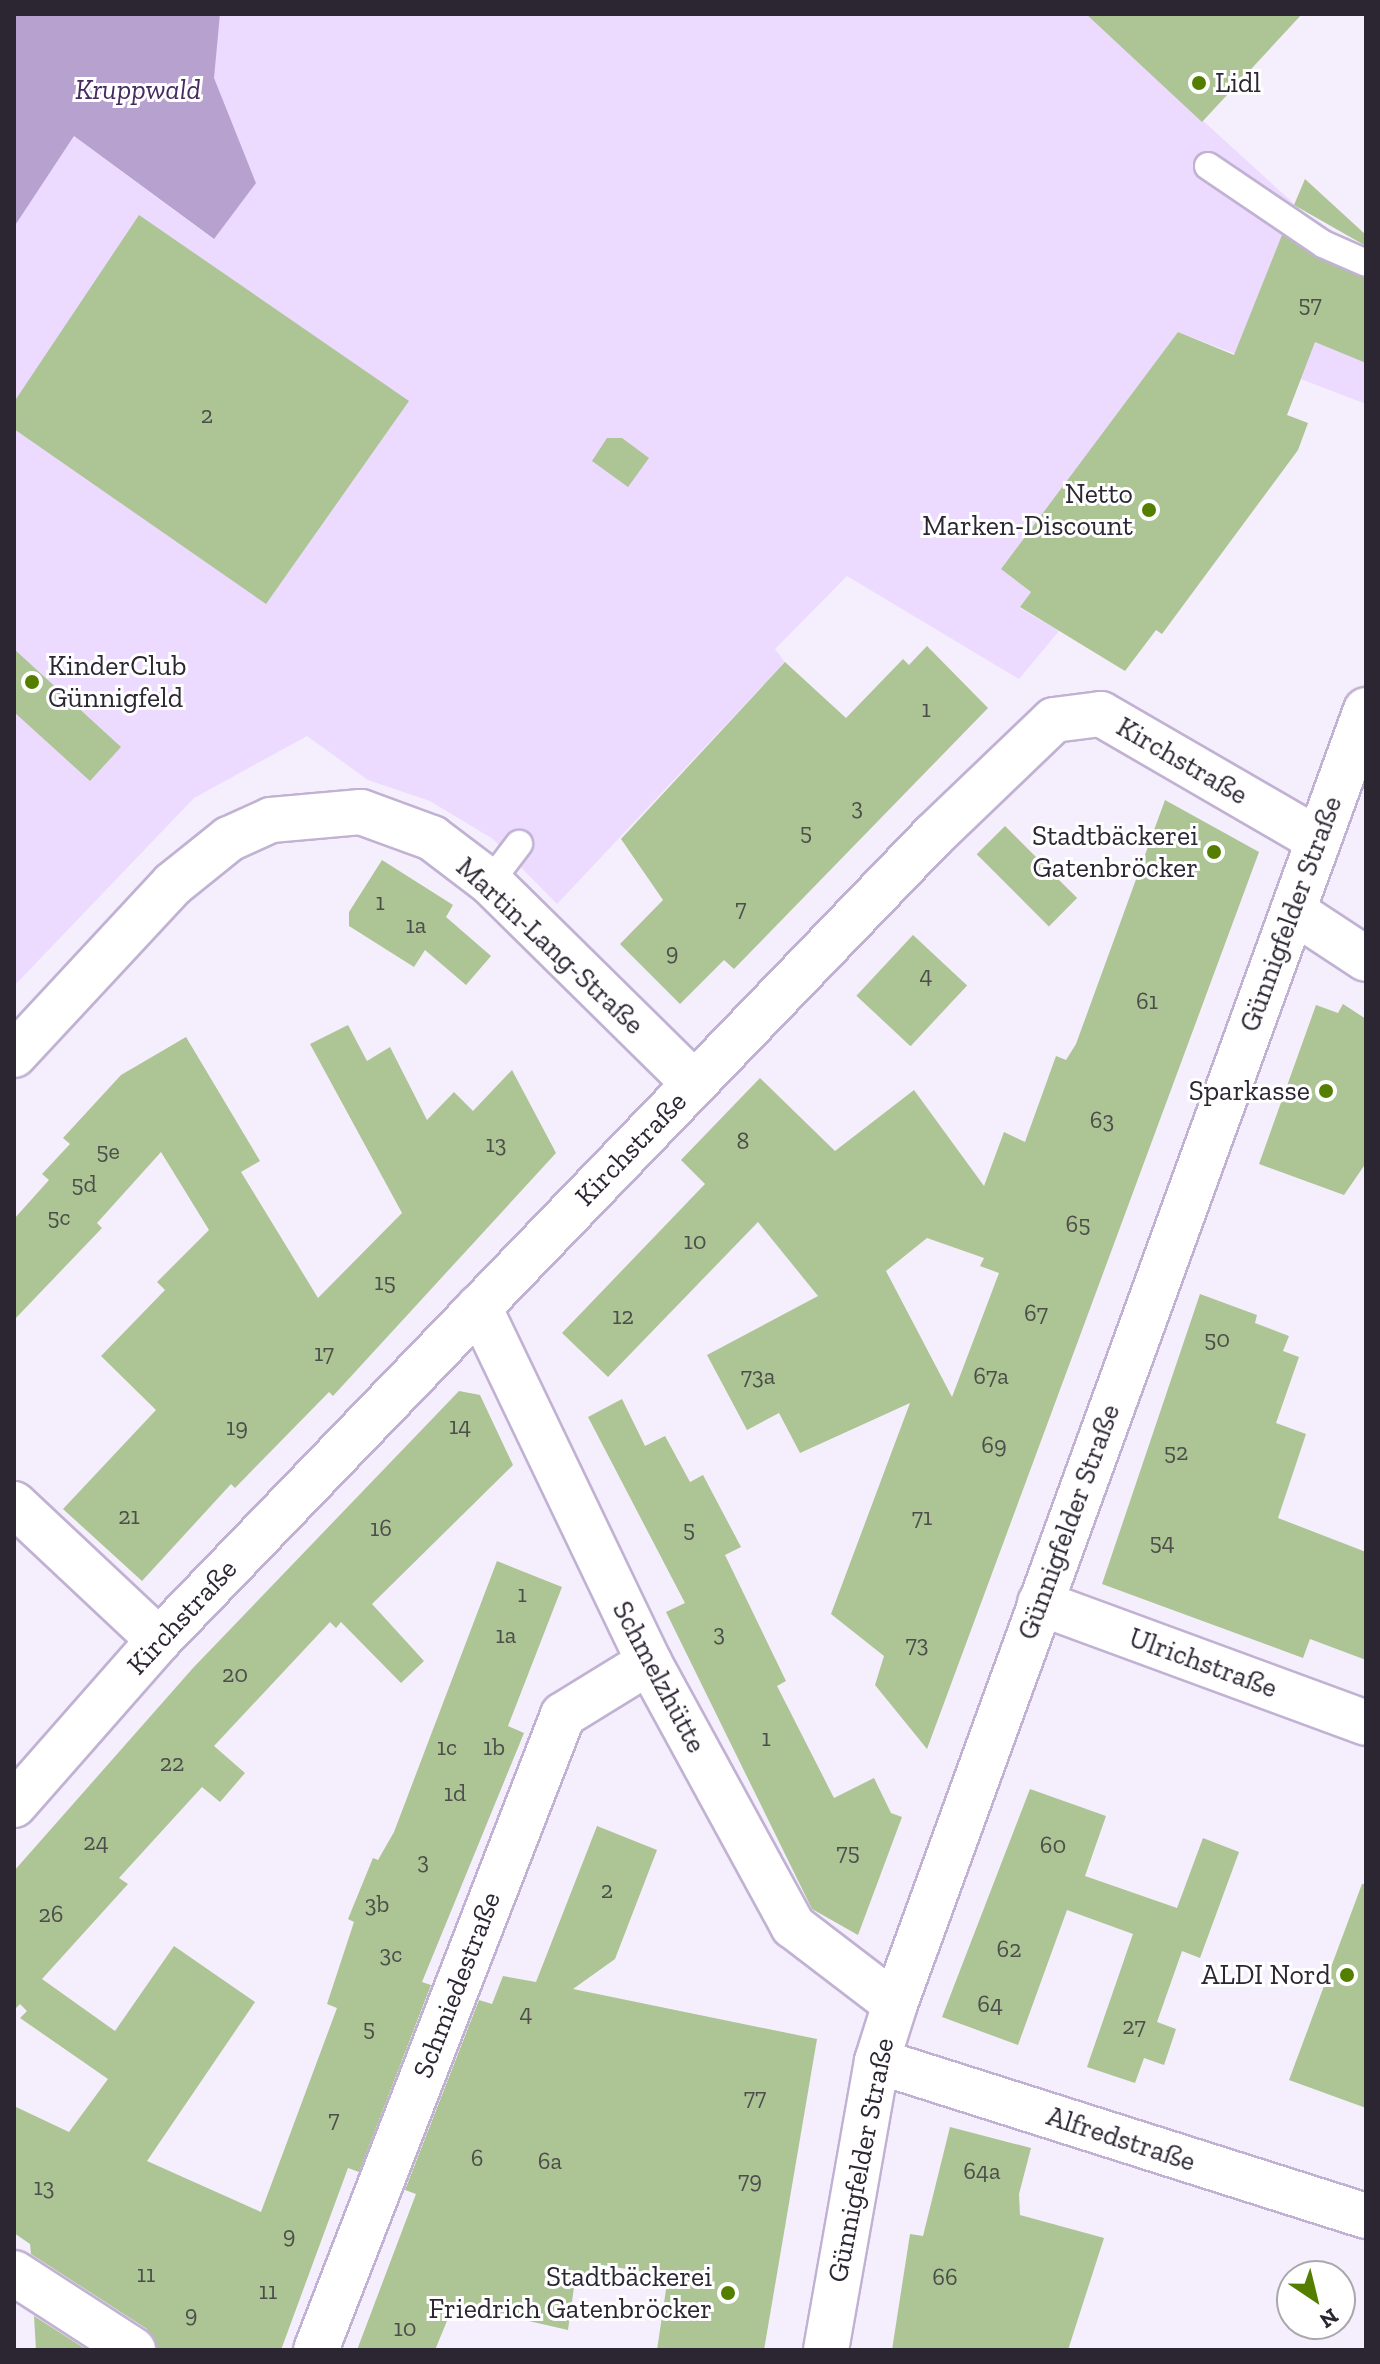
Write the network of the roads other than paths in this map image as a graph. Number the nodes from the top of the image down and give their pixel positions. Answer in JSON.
{"nodes":[{"id":1,"x":1208,"y":166,"type":"dead end"},
{"id":2,"x":1366,"y":263,"type":"edge"},
{"id":3,"x":1366,"y":710,"type":"edge"},
{"id":4,"x":1317,"y":839,"type":"junction"},
{"id":5,"x":519,"y":844,"type":"dead end"},
{"id":6,"x":490,"y":882,"type":"junction"},
{"id":7,"x":1293,"y":911,"type":"junction"},
{"id":8,"x":1366,"y":959,"type":"edge"},
{"id":9,"x":14,"y":1055,"type":"edge"},
{"id":10,"x":694,"y":1083,"type":"junction"},
{"id":11,"x":479,"y":1307,"type":"junction"},
{"id":12,"x":14,"y":1504,"type":"edge"},
{"id":13,"x":1040,"y":1603,"type":"junction"},
{"id":14,"x":159,"y":1640,"type":"junction"},
{"id":15,"x":649,"y":1662,"type":"junction"},
{"id":16,"x":1366,"y":1723,"type":"edge"},
{"id":17,"x":14,"y":1805,"type":"edge"},
{"id":18,"x":895,"y":2004,"type":"junction"},
{"id":19,"x":877,"y":2061,"type":"junction"},
{"id":20,"x":1366,"y":2216,"type":"edge"},
{"id":21,"x":14,"y":2273,"type":"edge"},
{"id":22,"x":133,"y":2350,"type":"edge"},
{"id":23,"x":316,"y":2350,"type":"edge"},
{"id":24,"x":826,"y":2350,"type":"edge"}],
"edges":[{"from":1,"to":2,"type":"lane"},
{"from":3,"to":4,"type":"street","name":"Günnigfelder Straße"},
{"from":4,"to":7,"type":"street","name":"Günnigfelder Straße"},
{"from":4,"to":10,"type":"street","name":"Kirchstraße"},
{"from":5,"to":6,"type":"lane"},
{"from":6,"to":9,"type":"street","name":"Martin-Lang-Straße"},
{"from":6,"to":10,"type":"street","name":"Martin-Lang-Straße"},
{"from":7,"to":8,"type":"street"},
{"from":7,"to":13,"type":"street","name":"Günnigfelder Straße"},
{"from":10,"to":11,"type":"street","name":"Kirchstraße"},
{"from":11,"to":14,"type":"street","name":"Kirchstraße"},
{"from":11,"to":15,"type":"street","name":"Schmelzhütte"},
{"from":12,"to":14,"type":"street"},
{"from":13,"to":16,"type":"street","name":"Ulrichstraße"},
{"from":13,"to":18,"type":"street","name":"Günnigfelder Straße"},
{"from":14,"to":17,"type":"street","name":"Kirchstraße"},
{"from":15,"to":18,"type":"street","name":"Schmelzhütte"},
{"from":15,"to":23,"type":"street","name":"Schmiedestraße"},
{"from":18,"to":19,"type":"street","name":"Günnigfelder Straße"},
{"from":19,"to":20,"type":"street","name":"Alfredstraße"},
{"from":19,"to":24,"type":"street","name":"Günnigfelder Straße"},
{"from":21,"to":22,"type":"street"}]}
